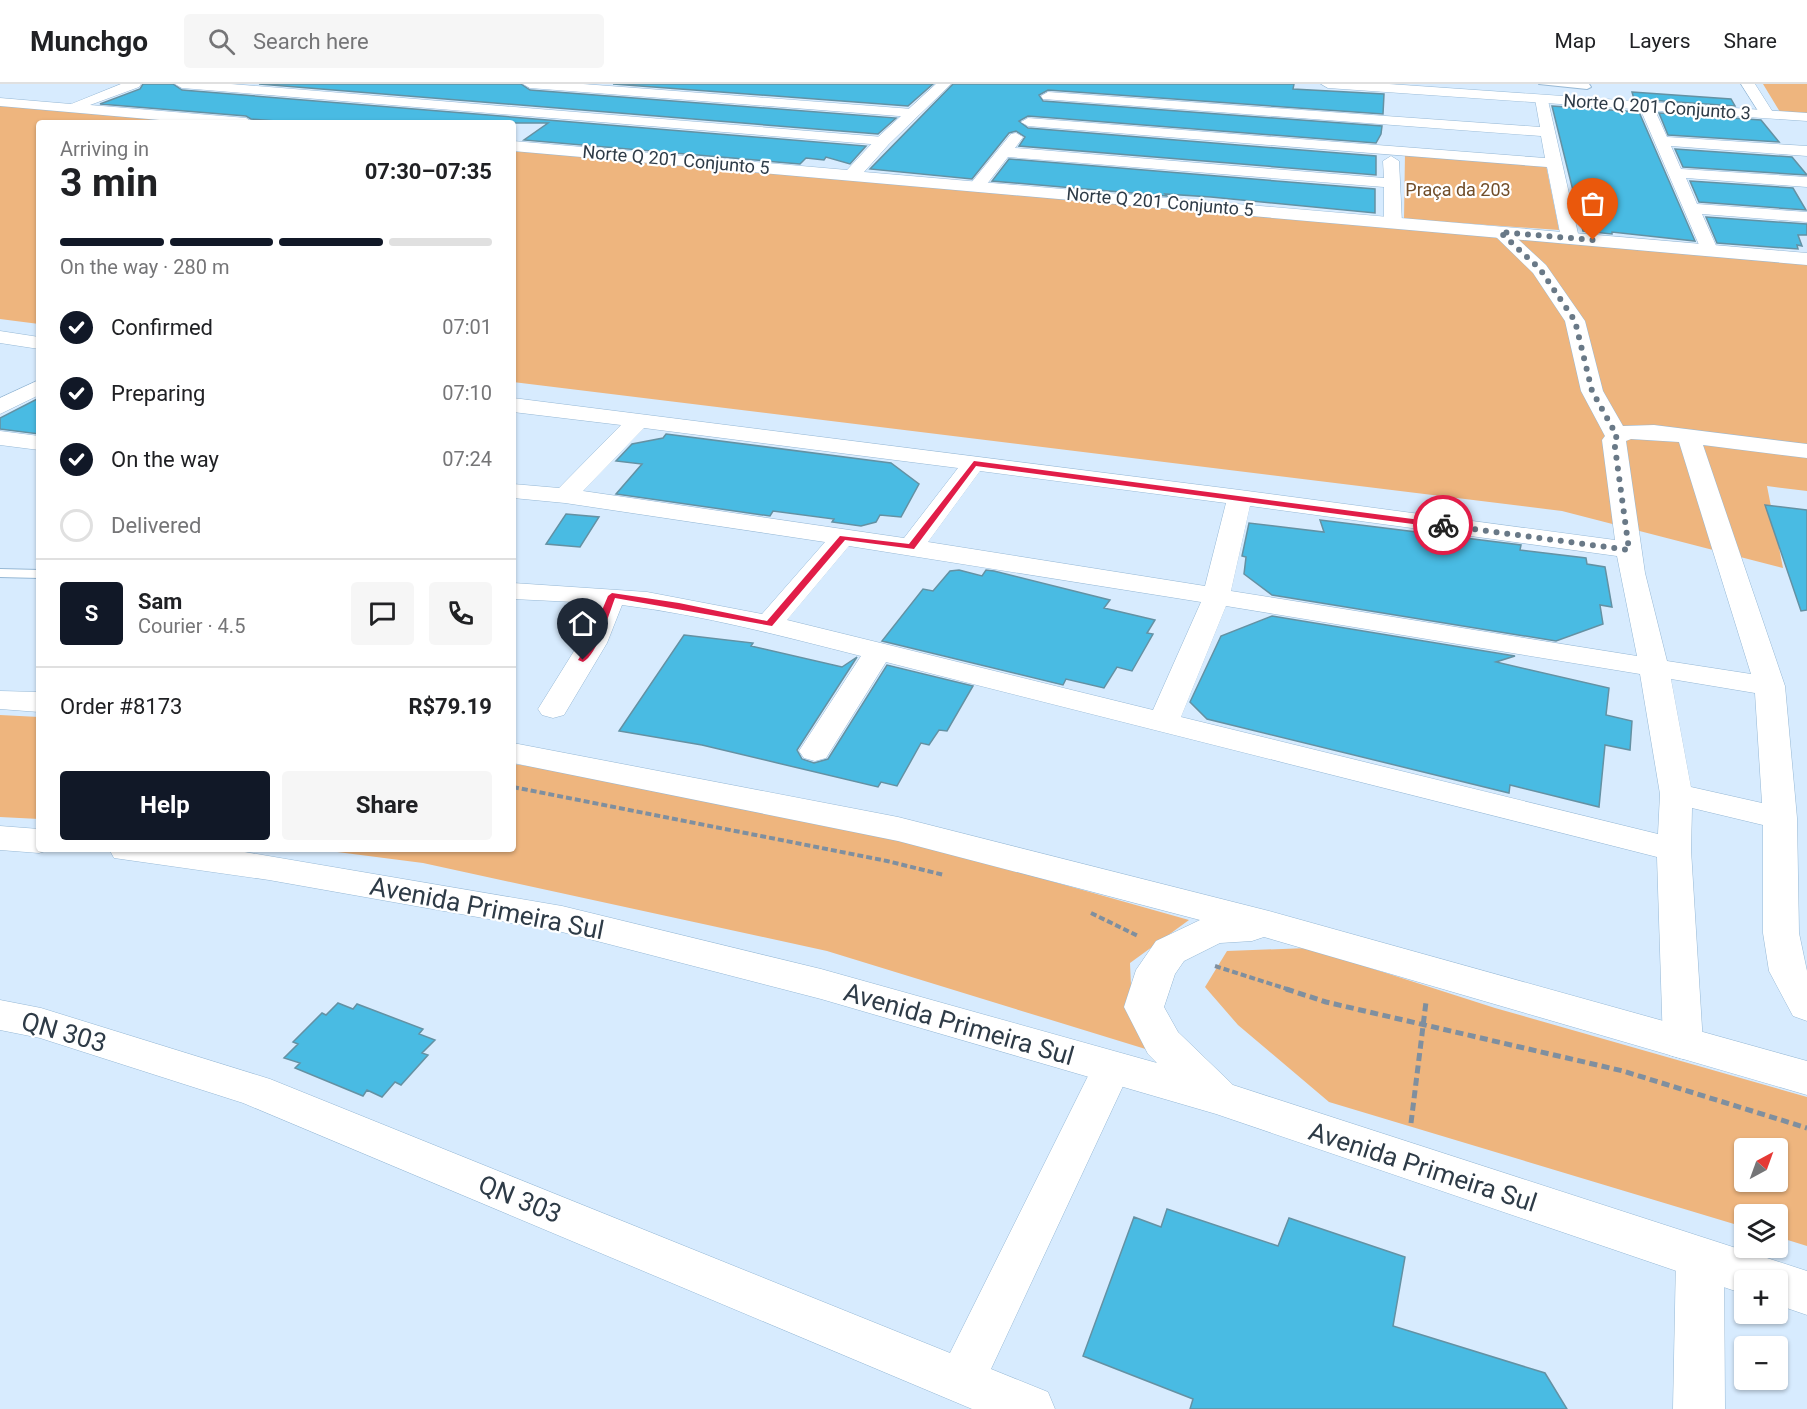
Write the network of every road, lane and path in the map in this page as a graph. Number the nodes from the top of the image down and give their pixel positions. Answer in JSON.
{"nodes":[{"id":1,"x":134,"y":84,"type":"edge"},
{"id":2,"x":182,"y":84,"type":"edge"},
{"id":3,"x":530,"y":84,"type":"edge"},
{"id":4,"x":540,"y":84,"type":"edge"},
{"id":5,"x":944,"y":84,"type":"edge"},
{"id":6,"x":1328,"y":84,"type":"edge"},
{"id":7,"x":1586,"y":84,"type":"edge"},
{"id":8,"x":1748,"y":84,"type":"edge"},
{"id":9,"x":603,"y":90,"type":"junction"},
{"id":10,"x":1053,"y":90,"type":"edge"},
{"id":11,"x":823,"y":91,"type":"dead end"},
{"id":12,"x":1542,"y":91,"type":"edge"},
{"id":13,"x":450,"y":94,"type":"dead end"},
{"id":14,"x":3,"y":95,"type":"edge"},
{"id":15,"x":429,"y":104,"type":"junction"},
{"id":16,"x":805,"y":105,"type":"junction"},
{"id":17,"x":1646,"y":106,"type":"junction"},
{"id":18,"x":70,"y":108,"type":"junction"},
{"id":19,"x":494,"y":110,"type":"junction"},
{"id":20,"x":912,"y":113,"type":"junction"},
{"id":21,"x":1767,"y":114,"type":"junction"},
{"id":22,"x":560,"y":115,"type":"junction"},
{"id":23,"x":1807,"y":117,"type":"edge"},
{"id":24,"x":211,"y":120,"type":"edge"},
{"id":25,"x":475,"y":120,"type":"edge"},
{"id":26,"x":1394,"y":121,"type":"junction"},
{"id":27,"x":1028,"y":122,"type":"junction"},
{"id":28,"x":1546,"y":132,"type":"junction"},
{"id":29,"x":883,"y":141,"type":"junction"},
{"id":30,"x":1661,"y":141,"type":"junction"},
{"id":31,"x":516,"y":146,"type":"edge"},
{"id":32,"x":1391,"y":151,"type":"junction"},
{"id":33,"x":1807,"y":151,"type":"edge"},
{"id":34,"x":1004,"y":152,"type":"junction"},
{"id":35,"x":1556,"y":163,"type":"junction"},
{"id":36,"x":1675,"y":172,"type":"junction"},
{"id":37,"x":852,"y":175,"type":"junction"},
{"id":38,"x":1807,"y":182,"type":"edge"},
{"id":39,"x":1392,"y":183,"type":"junction"},
{"id":40,"x":977,"y":186,"type":"junction"},
{"id":41,"x":1690,"y":208,"type":"junction"},
{"id":42,"x":1807,"y":217,"type":"edge"},
{"id":43,"x":1393,"y":223,"type":"junction"},
{"id":44,"x":1500,"y":232,"type":"junction"},
{"id":45,"x":1570,"y":238,"type":"junction"},
{"id":46,"x":1709,"y":250,"type":"junction"},
{"id":47,"x":1807,"y":259,"type":"edge"},
{"id":48,"x":0,"y":337,"type":"edge"},
{"id":49,"x":36,"y":343,"type":"edge"},
{"id":50,"x":0,"y":384,"type":"edge"},
{"id":51,"x":36,"y":388,"type":"edge"},
{"id":52,"x":20,"y":396,"type":"junction"},
{"id":53,"x":516,"y":405,"type":"edge"},
{"id":54,"x":0,"y":407,"type":"edge"},
{"id":55,"x":638,"y":421,"type":"junction"},
{"id":56,"x":1617,"y":436,"type":"junction"},
{"id":57,"x":1689,"y":437,"type":"junction"},
{"id":58,"x":0,"y":438,"type":"edge"},
{"id":59,"x":36,"y":443,"type":"edge"},
{"id":60,"x":1807,"y":451,"type":"edge"},
{"id":61,"x":974,"y":463,"type":"junction"},
{"id":62,"x":516,"y":491,"type":"edge"},
{"id":63,"x":565,"y":496,"type":"junction"},
{"id":64,"x":1240,"y":497,"type":"junction"},
{"id":65,"x":843,"y":537,"type":"junction"},
{"id":66,"x":911,"y":547,"type":"junction"},
{"id":67,"x":1629,"y":550,"type":"junction"},
{"id":68,"x":0,"y":573,"type":"edge"},
{"id":69,"x":36,"y":574,"type":"edge"},
{"id":70,"x":516,"y":591,"type":"edge"},
{"id":71,"x":612,"y":596,"type":"junction"},
{"id":72,"x":1216,"y":598,"type":"junction"},
{"id":73,"x":769,"y":624,"type":"junction"},
{"id":74,"x":878,"y":651,"type":"junction"},
{"id":75,"x":1654,"y":667,"type":"junction"},
{"id":76,"x":1770,"y":686,"type":"junction"},
{"id":77,"x":0,"y":700,"type":"edge"},
{"id":78,"x":36,"y":702,"type":"edge"},
{"id":79,"x":553,"y":709,"type":"dead end"},
{"id":80,"x":1163,"y":723,"type":"junction"},
{"id":81,"x":815,"y":751,"type":"dead end"},
{"id":82,"x":516,"y":754,"type":"edge"},
{"id":83,"x":1676,"y":794,"type":"junction"},
{"id":84,"x":1780,"y":818,"type":"junction"},
{"id":85,"x":0,"y":838,"type":"edge"},
{"id":86,"x":36,"y":841,"type":"edge"},
{"id":87,"x":1674,"y":850,"type":"junction"},
{"id":88,"x":151,"y":852,"type":"edge"},
{"id":89,"x":1269,"y":925,"type":"junction"},
{"id":90,"x":1431,"y":971,"type":"junction"},
{"id":91,"x":1807,"y":1006,"type":"edge"},
{"id":92,"x":0,"y":1015,"type":"edge"},
{"id":93,"x":1683,"y":1044,"type":"junction"},
{"id":94,"x":1111,"y":1068,"type":"junction"},
{"id":95,"x":1807,"y":1078,"type":"edge"},
{"id":96,"x":1220,"y":1098,"type":"junction"},
{"id":97,"x":1407,"y":1162,"type":"junction"},
{"id":98,"x":1700,"y":1258,"type":"junction"},
{"id":99,"x":1737,"y":1270,"type":"edge"},
{"id":100,"x":1788,"y":1286,"type":"edge"},
{"id":101,"x":1807,"y":1293,"type":"edge"},
{"id":102,"x":962,"y":1379,"type":"junction"},
{"id":103,"x":1030,"y":1409,"type":"edge"},
{"id":104,"x":1699,"y":1409,"type":"edge"}],
"edges":[{"from":1,"to":18,"type":"street"},
{"from":2,"to":15,"type":"street"},
{"from":3,"to":4,"type":"street"},
{"from":4,"to":9,"type":"street"},
{"from":5,"to":20,"type":"street"},
{"from":6,"to":12,"type":"street","name":"Norte Q 201 Conjunto 3"},
{"from":7,"to":12,"type":"lane"},
{"from":8,"to":21,"type":"street"},
{"from":9,"to":16,"type":"street"},
{"from":9,"to":22,"type":"street"},
{"from":10,"to":26,"type":"street"},
{"from":10,"to":27,"type":"street"},
{"from":11,"to":16,"type":"street"},
{"from":12,"to":17,"type":"street","name":"Norte Q 201 Conjunto 3"},
{"from":12,"to":28,"type":"street"},
{"from":13,"to":15,"type":"street"},
{"from":14,"to":18,"type":"street"},
{"from":15,"to":19,"type":"street"},
{"from":16,"to":20,"type":"street"},
{"from":17,"to":21,"type":"street","name":"Norte Q 201 Conjunto 3"},
{"from":17,"to":30,"type":"street"},
{"from":18,"to":24,"type":"street"},
{"from":19,"to":22,"type":"street"},
{"from":19,"to":25,"type":"street"},
{"from":20,"to":29,"type":"street"},
{"from":21,"to":23,"type":"street","name":"Norte Q 201 Conjunto 3"},
{"from":22,"to":29,"type":"street"},
{"from":26,"to":28,"type":"street"},
{"from":26,"to":32,"type":"street"},
{"from":27,"to":32,"type":"street"},
{"from":27,"to":34,"type":"street"},
{"from":28,"to":35,"type":"street"},
{"from":29,"to":37,"type":"street"},
{"from":30,"to":33,"type":"street"},
{"from":30,"to":36,"type":"street"},
{"from":31,"to":37,"type":"street","name":"Norte Q 201 Conjunto 5"},
{"from":32,"to":35,"type":"street"},
{"from":32,"to":39,"type":"street"},
{"from":34,"to":39,"type":"street"},
{"from":34,"to":40,"type":"street"},
{"from":35,"to":45,"type":"street"},
{"from":36,"to":38,"type":"street"},
{"from":36,"to":41,"type":"street"},
{"from":37,"to":40,"type":"street","name":"Norte Q 201 Conjunto 5"},
{"from":39,"to":43,"type":"street"},
{"from":40,"to":43,"type":"street","name":"Norte Q 201 Conjunto 5"},
{"from":41,"to":42,"type":"street"},
{"from":41,"to":46,"type":"street"},
{"from":43,"to":44,"type":"street","name":"Norte Q 201 Conjunto 5"},
{"from":44,"to":45,"type":"street","name":"Norte Q 201 Conjunto 5"},
{"from":44,"to":56,"type":"street"},
{"from":45,"to":46,"type":"street","name":"Norte Q 201 Conjunto 5"},
{"from":46,"to":47,"type":"street","name":"Norte Q 201 Conjunto 5"},
{"from":48,"to":49,"type":"street"},
{"from":50,"to":52,"type":"street"},
{"from":51,"to":52,"type":"street"},
{"from":52,"to":54,"type":"street"},
{"from":53,"to":55,"type":"street"},
{"from":55,"to":61,"type":"street"},
{"from":55,"to":63,"type":"street"},
{"from":56,"to":57,"type":"street"},
{"from":56,"to":67,"type":"street"},
{"from":57,"to":60,"type":"street"},
{"from":57,"to":76,"type":"street"},
{"from":58,"to":59,"type":"street"},
{"from":61,"to":64,"type":"street"},
{"from":61,"to":66,"type":"street"},
{"from":62,"to":63,"type":"street"},
{"from":63,"to":65,"type":"street"},
{"from":64,"to":67,"type":"street"},
{"from":64,"to":72,"type":"street"},
{"from":65,"to":66,"type":"street"},
{"from":65,"to":73,"type":"street"},
{"from":66,"to":72,"type":"street"},
{"from":67,"to":75,"type":"street"},
{"from":68,"to":69,"type":"lane"},
{"from":70,"to":71,"type":"street"},
{"from":71,"to":73,"type":"street"},
{"from":71,"to":79,"type":"street"},
{"from":72,"to":75,"type":"street"},
{"from":72,"to":80,"type":"street"},
{"from":73,"to":74,"type":"street"},
{"from":74,"to":80,"type":"street"},
{"from":74,"to":81,"type":"street"},
{"from":75,"to":76,"type":"street"},
{"from":75,"to":83,"type":"street"},
{"from":76,"to":84,"type":"street"},
{"from":77,"to":78,"type":"street"},
{"from":80,"to":87,"type":"street"},
{"from":82,"to":89,"type":"street"},
{"from":83,"to":84,"type":"street"},
{"from":83,"to":87,"type":"street"},
{"from":84,"to":91,"type":"street"},
{"from":85,"to":86,"type":"street"},
{"from":87,"to":93,"type":"street"},
{"from":88,"to":94,"type":"street","name":"Avenida Primeira Sul"},
{"from":89,"to":90,"type":"street"},
{"from":89,"to":96,"type":"street"},
{"from":90,"to":93,"type":"street"},
{"from":90,"to":97,"type":"path"},
{"from":92,"to":102,"type":"street","name":"QN 303"},
{"from":93,"to":95,"type":"street"},
{"from":94,"to":96,"type":"street","name":"Avenida Primeira Sul"},
{"from":94,"to":102,"type":"street"},
{"from":96,"to":97,"type":"street","name":"Avenida Primeira Sul"},
{"from":97,"to":98,"type":"street","name":"Avenida Primeira Sul"},
{"from":98,"to":99,"type":"street","name":"Avenida Primeira Sul"},
{"from":98,"to":104,"type":"street"},
{"from":100,"to":101,"type":"street"},
{"from":102,"to":103,"type":"street","name":"QN 303"}]}
